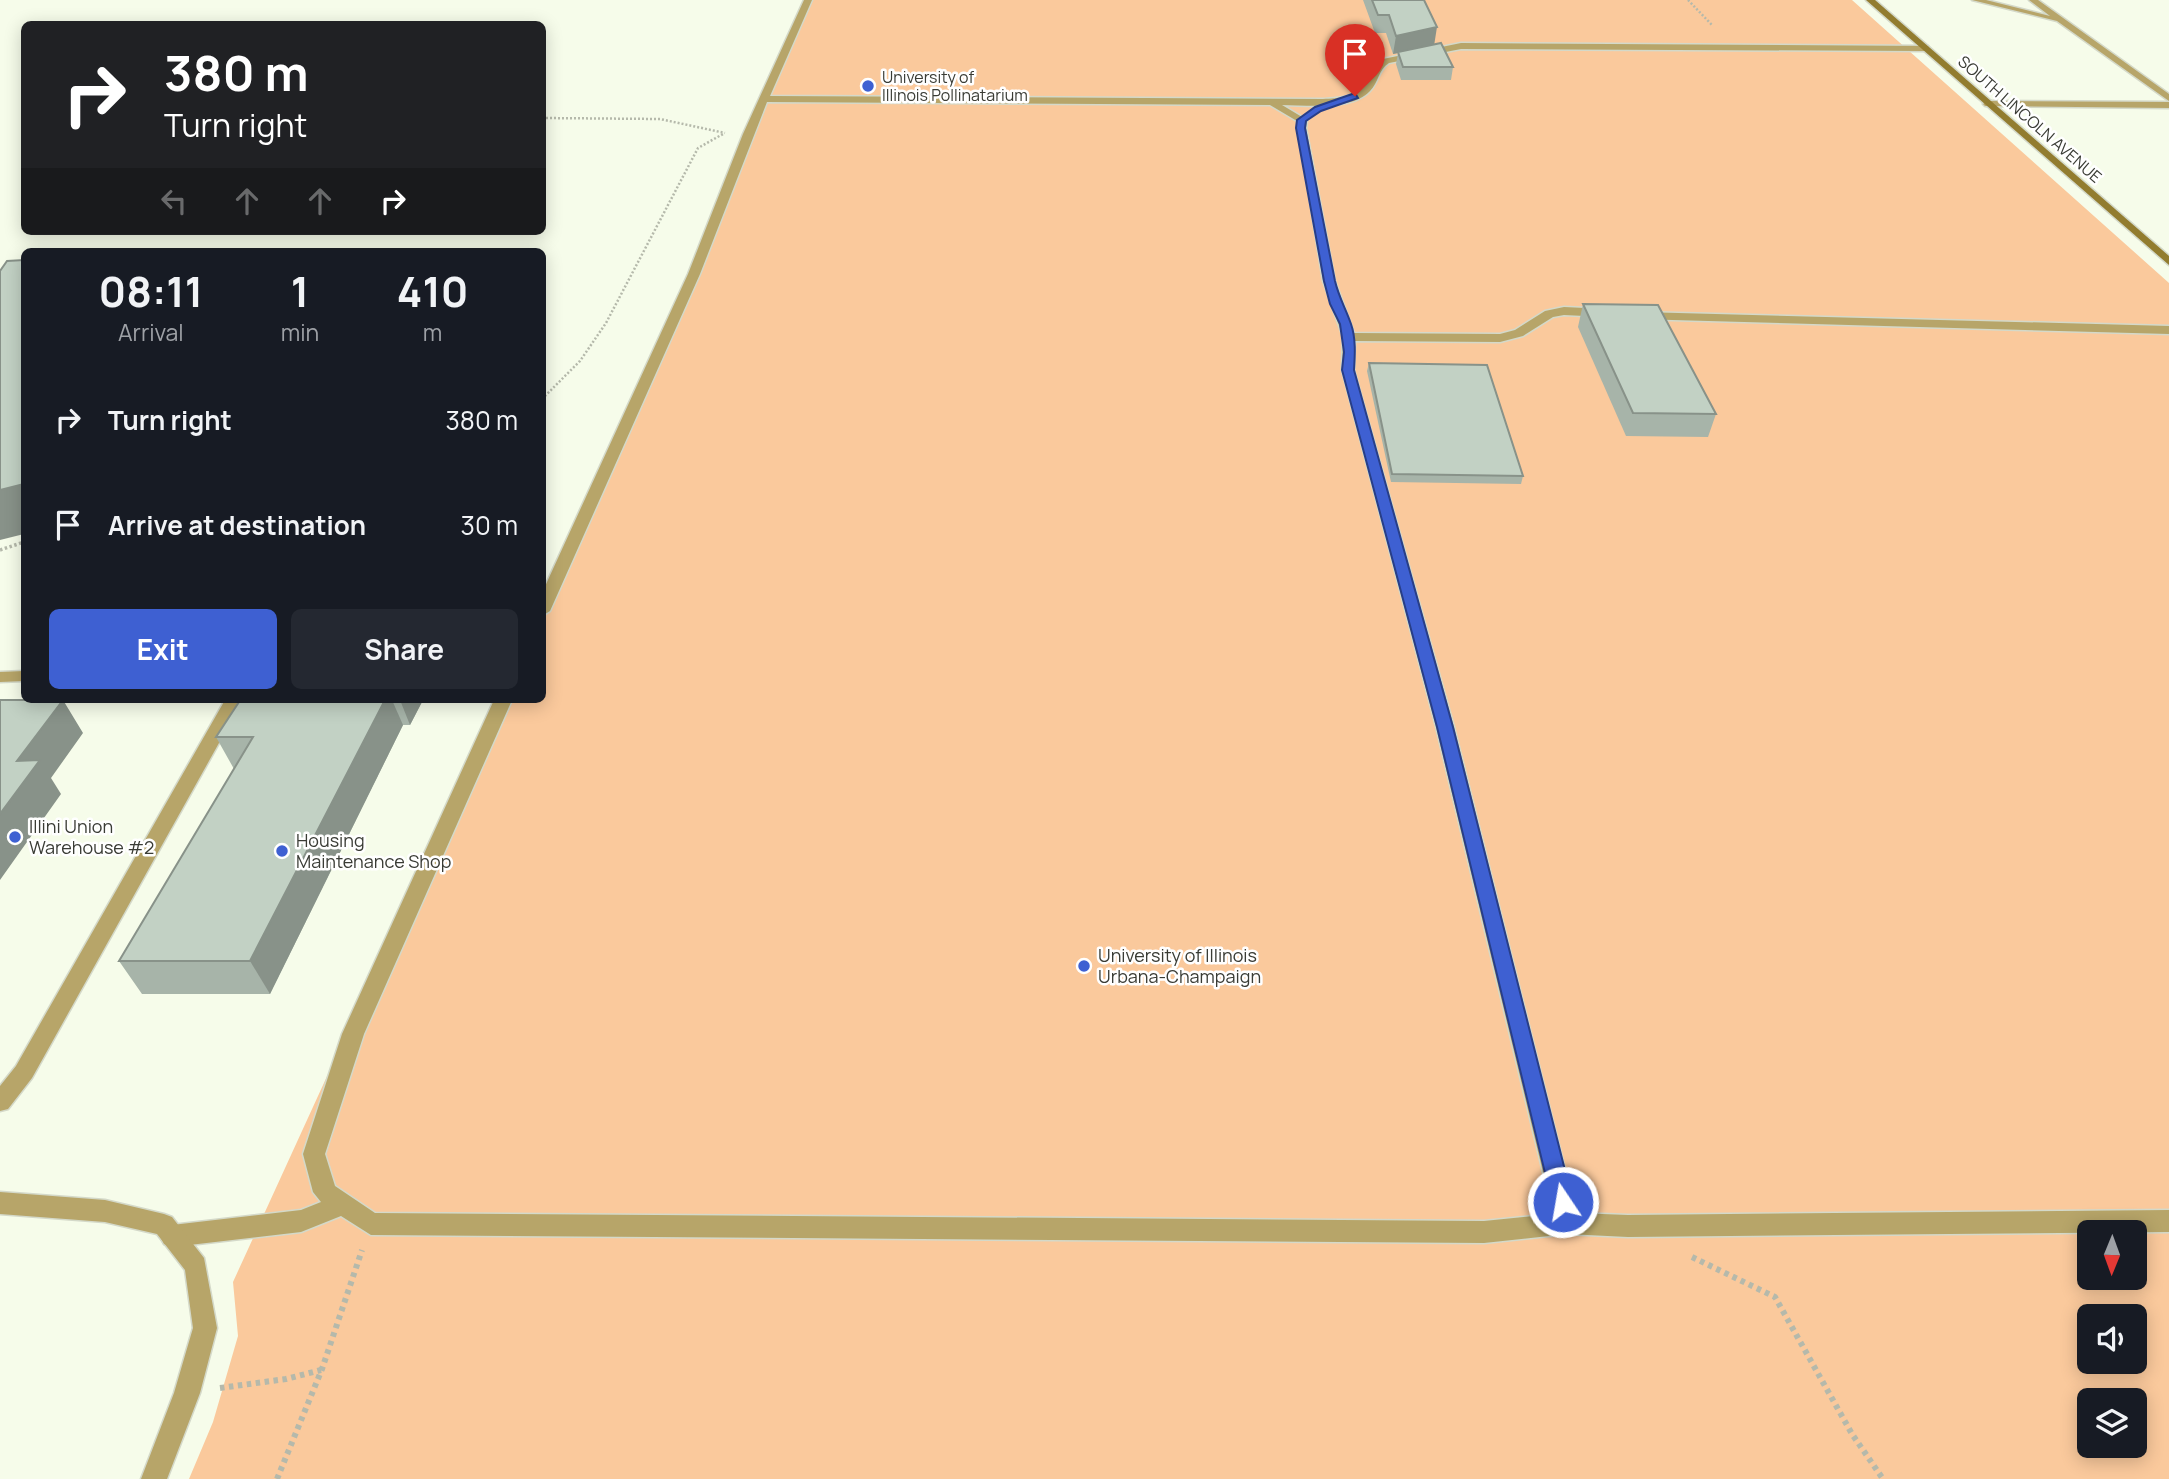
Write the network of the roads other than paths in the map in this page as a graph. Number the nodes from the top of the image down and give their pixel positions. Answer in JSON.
{"nodes":[{"id":1,"x":808,"y":0,"type":"edge"},
{"id":2,"x":1870,"y":0,"type":"edge"},
{"id":3,"x":1976,"y":0,"type":"edge"},
{"id":4,"x":2033,"y":0,"type":"edge"},
{"id":5,"x":2073,"y":29,"type":"junction"},
{"id":6,"x":1925,"y":48,"type":"junction"},
{"id":7,"x":2153,"y":89,"type":"junction"},
{"id":8,"x":2169,"y":89,"type":"edge"},
{"id":9,"x":2169,"y":98,"type":"edge"},
{"id":10,"x":764,"y":99,"type":"junction"},
{"id":11,"x":1338,"y":100,"type":"junction"},
{"id":12,"x":1267,"y":102,"type":"junction"},
{"id":13,"x":1988,"y":104,"type":"junction"},
{"id":14,"x":2169,"y":105,"type":"edge"},
{"id":15,"x":1302,"y":120,"type":"junction"},
{"id":16,"x":2169,"y":262,"type":"edge"},
{"id":17,"x":2169,"y":330,"type":"edge"},
{"id":18,"x":1349,"y":337,"type":"junction"},
{"id":19,"x":546,"y":602,"type":"edge"},
{"id":20,"x":21,"y":676,"type":"edge"},
{"id":21,"x":0,"y":677,"type":"edge"},
{"id":22,"x":232,"y":703,"type":"edge"},
{"id":23,"x":502,"y":703,"type":"edge"},
{"id":24,"x":0,"y":1102,"type":"edge"},
{"id":25,"x":0,"y":1203,"type":"edge"},
{"id":26,"x":344,"y":1204,"type":"junction"},
{"id":27,"x":2169,"y":1221,"type":"edge"},
{"id":28,"x":1567,"y":1223,"type":"junction"},
{"id":29,"x":172,"y":1236,"type":"junction"},
{"id":30,"x":154,"y":1479,"type":"edge"}],
"edges":[{"from":1,"to":10,"type":"street"},
{"from":2,"to":6,"type":"main road","name":"SOUTH LINCOLN AVENUE"},
{"from":3,"to":5,"type":"street"},
{"from":4,"to":5,"type":"street"},
{"from":5,"to":7,"type":"street"},
{"from":6,"to":11,"type":"street"},
{"from":6,"to":13,"type":"main road","name":"SOUTH LINCOLN AVENUE"},
{"from":7,"to":8,"type":"street"},
{"from":7,"to":9,"type":"street"},
{"from":10,"to":12,"type":"street"},
{"from":10,"to":19,"type":"street"},
{"from":11,"to":12,"type":"street"},
{"from":11,"to":15,"type":"street"},
{"from":12,"to":15,"type":"street"},
{"from":13,"to":14,"type":"street"},
{"from":13,"to":16,"type":"main road","name":"SOUTH LINCOLN AVENUE"},
{"from":15,"to":18,"type":"street"},
{"from":17,"to":18,"type":"street"},
{"from":18,"to":28,"type":"street"},
{"from":20,"to":21,"type":"street"},
{"from":22,"to":24,"type":"street"},
{"from":23,"to":26,"type":"street"},
{"from":25,"to":29,"type":"street"},
{"from":26,"to":28,"type":"street"},
{"from":26,"to":29,"type":"street"},
{"from":27,"to":28,"type":"street"},
{"from":29,"to":30,"type":"street"}]}
